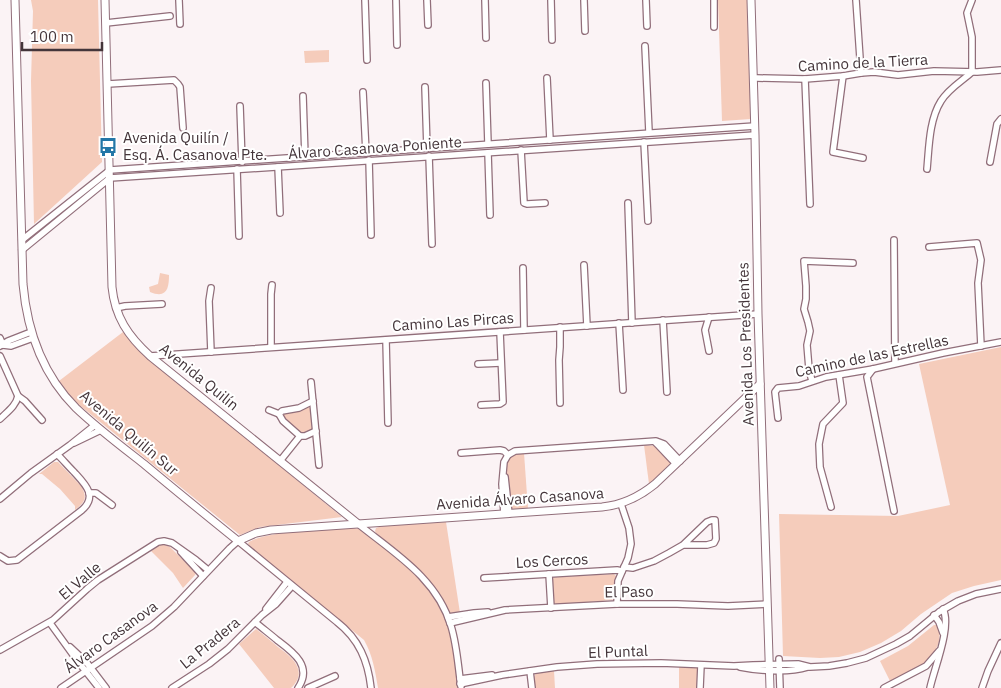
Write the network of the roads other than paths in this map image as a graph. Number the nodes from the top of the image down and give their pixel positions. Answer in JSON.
{"nodes":[{"id":1,"x":14,"y":0,"type":"edge"},
{"id":2,"x":106,"y":0,"type":"edge"},
{"id":3,"x":178,"y":0,"type":"edge"},
{"id":4,"x":365,"y":0,"type":"edge"},
{"id":5,"x":396,"y":0,"type":"edge"},
{"id":6,"x":427,"y":0,"type":"edge"},
{"id":7,"x":485,"y":0,"type":"edge"},
{"id":8,"x":551,"y":0,"type":"edge"},
{"id":9,"x":584,"y":0,"type":"edge"},
{"id":10,"x":646,"y":0,"type":"edge"},
{"id":11,"x":714,"y":0,"type":"edge"},
{"id":12,"x":751,"y":0,"type":"edge"},
{"id":13,"x":856,"y":0,"type":"edge"},
{"id":14,"x":972,"y":0,"type":"edge"},
{"id":15,"x":170,"y":16,"type":"dead end"},
{"id":16,"x":106,"y":23,"type":"junction"},
{"id":17,"x":180,"y":24,"type":"dead end"},
{"id":18,"x":428,"y":25,"type":"dead end"},
{"id":19,"x":647,"y":26,"type":"dead end"},
{"id":20,"x":714,"y":27,"type":"dead end"},
{"id":21,"x":585,"y":31,"type":"dead end"},
{"id":22,"x":486,"y":38,"type":"dead end"},
{"id":23,"x":552,"y":40,"type":"dead end"},
{"id":24,"x":396,"y":45,"type":"dead end"},
{"id":25,"x":645,"y":46,"type":"dead end"},
{"id":26,"x":367,"y":60,"type":"dead end"},
{"id":27,"x":1001,"y":70,"type":"edge"},
{"id":28,"x":972,"y":72,"type":"junction"},
{"id":29,"x":861,"y":73,"type":"junction"},
{"id":30,"x":844,"y":76,"type":"junction"},
{"id":31,"x":548,"y":78,"type":"dead end"},
{"id":32,"x":757,"y":78,"type":"dead end"},
{"id":33,"x":805,"y":79,"type":"junction"},
{"id":34,"x":486,"y":83,"type":"dead end"},
{"id":35,"x":108,"y":84,"type":"junction"},
{"id":36,"x":425,"y":87,"type":"dead end"},
{"id":37,"x":363,"y":92,"type":"dead end"},
{"id":38,"x":303,"y":96,"type":"dead end"},
{"id":39,"x":240,"y":106,"type":"dead end"},
{"id":40,"x":1001,"y":119,"type":"edge"},
{"id":41,"x":755,"y":126,"type":"junction"},
{"id":42,"x":183,"y":128,"type":"dead end"},
{"id":43,"x":649,"y":132,"type":"junction"},
{"id":44,"x":667,"y":132,"type":"junction"},
{"id":45,"x":755,"y":135,"type":"junction"},
{"id":46,"x":550,"y":140,"type":"junction"},
{"id":47,"x":668,"y":140,"type":"junction"},
{"id":48,"x":1001,"y":140,"type":"edge"},
{"id":49,"x":994,"y":141,"type":"junction"},
{"id":50,"x":644,"y":142,"type":"junction"},
{"id":51,"x":488,"y":144,"type":"junction"},
{"id":52,"x":459,"y":146,"type":"junction"},
{"id":53,"x":427,"y":148,"type":"junction"},
{"id":54,"x":521,"y":150,"type":"junction"},
{"id":55,"x":488,"y":152,"type":"junction"},
{"id":56,"x":366,"y":153,"type":"junction"},
{"id":57,"x":460,"y":154,"type":"junction"},
{"id":58,"x":429,"y":156,"type":"junction"},
{"id":59,"x":305,"y":157,"type":"junction"},
{"id":60,"x":286,"y":158,"type":"junction"},
{"id":61,"x":863,"y":158,"type":"dead end"},
{"id":62,"x":369,"y":160,"type":"junction"},
{"id":63,"x":242,"y":162,"type":"junction"},
{"id":64,"x":990,"y":162,"type":"dead end"},
{"id":65,"x":278,"y":166,"type":"junction"},
{"id":66,"x":287,"y":166,"type":"junction"},
{"id":67,"x":236,"y":169,"type":"junction"},
{"id":68,"x":927,"y":169,"type":"dead end"},
{"id":69,"x":110,"y":174,"type":"junction"},
{"id":70,"x":545,"y":203,"type":"dead end"},
{"id":71,"x":628,"y":203,"type":"dead end"},
{"id":72,"x":810,"y":204,"type":"dead end"},
{"id":73,"x":280,"y":213,"type":"dead end"},
{"id":74,"x":490,"y":215,"type":"dead end"},
{"id":75,"x":648,"y":221,"type":"dead end"},
{"id":76,"x":371,"y":235,"type":"dead end"},
{"id":77,"x":239,"y":236,"type":"dead end"},
{"id":78,"x":22,"y":240,"type":"junction"},
{"id":79,"x":894,"y":240,"type":"dead end"},
{"id":80,"x":432,"y":244,"type":"dead end"},
{"id":81,"x":929,"y":246,"type":"dead end"},
{"id":82,"x":22,"y":250,"type":"junction"},
{"id":83,"x":584,"y":264,"type":"dead end"},
{"id":84,"x":854,"y":264,"type":"dead end"},
{"id":85,"x":523,"y":268,"type":"dead end"},
{"id":86,"x":272,"y":285,"type":"dead end"},
{"id":87,"x":211,"y":288,"type":"dead end"},
{"id":88,"x":162,"y":304,"type":"dead end"},
{"id":89,"x":116,"y":308,"type":"junction"},
{"id":90,"x":758,"y":314,"type":"junction"},
{"id":91,"x":709,"y":317,"type":"junction"},
{"id":92,"x":663,"y":320,"type":"junction"},
{"id":93,"x":620,"y":323,"type":"junction"},
{"id":94,"x":632,"y":323,"type":"junction"},
{"id":95,"x":587,"y":326,"type":"junction"},
{"id":96,"x":560,"y":327,"type":"junction"},
{"id":97,"x":524,"y":330,"type":"junction"},
{"id":98,"x":500,"y":332,"type":"junction"},
{"id":99,"x":32,"y":335,"type":"junction"},
{"id":100,"x":0,"y":338,"type":"edge"},
{"id":101,"x":386,"y":340,"type":"junction"},
{"id":102,"x":1001,"y":342,"type":"edge"},
{"id":103,"x":2,"y":345,"type":"edge"},
{"id":104,"x":981,"y":346,"type":"junction"},
{"id":105,"x":271,"y":347,"type":"junction"},
{"id":106,"x":708,"y":351,"type":"dead end"},
{"id":107,"x":211,"y":352,"type":"junction"},
{"id":108,"x":0,"y":356,"type":"edge"},
{"id":109,"x":150,"y":356,"type":"junction"},
{"id":110,"x":501,"y":363,"type":"junction"},
{"id":111,"x":895,"y":363,"type":"junction"},
{"id":112,"x":478,"y":364,"type":"dead end"},
{"id":113,"x":873,"y":369,"type":"junction"},
{"id":114,"x":839,"y":375,"type":"junction"},
{"id":115,"x":812,"y":381,"type":"junction"},
{"id":116,"x":312,"y":382,"type":"dead end"},
{"id":117,"x":760,"y":384,"type":"junction"},
{"id":118,"x":623,"y":390,"type":"dead end"},
{"id":119,"x":667,"y":392,"type":"dead end"},
{"id":120,"x":18,"y":396,"type":"junction"},
{"id":121,"x":313,"y":401,"type":"junction"},
{"id":122,"x":560,"y":403,"type":"dead end"},
{"id":123,"x":480,"y":405,"type":"dead end"},
{"id":124,"x":269,"y":410,"type":"dead end"},
{"id":125,"x":279,"y":414,"type":"junction"},
{"id":126,"x":778,"y":418,"type":"dead end"},
{"id":127,"x":0,"y":419,"type":"edge"},
{"id":128,"x":42,"y":420,"type":"dead end"},
{"id":129,"x":388,"y":423,"type":"dead end"},
{"id":130,"x":98,"y":427,"type":"junction"},
{"id":131,"x":316,"y":432,"type":"junction"},
{"id":132,"x":300,"y":436,"type":"junction"},
{"id":133,"x":461,"y":453,"type":"dead end"},
{"id":134,"x":57,"y":454,"type":"junction"},
{"id":135,"x":508,"y":455,"type":"junction"},
{"id":136,"x":280,"y":460,"type":"junction"},
{"id":137,"x":678,"y":462,"type":"junction"},
{"id":138,"x":320,"y":465,"type":"dead end"},
{"id":139,"x":89,"y":493,"type":"junction"},
{"id":140,"x":0,"y":499,"type":"edge"},
{"id":141,"x":621,"y":504,"type":"junction"},
{"id":142,"x":112,"y":505,"type":"dead end"},
{"id":143,"x":831,"y":507,"type":"dead end"},
{"id":144,"x":894,"y":511,"type":"dead end"},
{"id":145,"x":506,"y":514,"type":"junction"},
{"id":146,"x":357,"y":523,"type":"junction"},
{"id":147,"x":238,"y":541,"type":"junction"},
{"id":148,"x":683,"y":545,"type":"junction"},
{"id":149,"x":176,"y":546,"type":"junction"},
{"id":150,"x":0,"y":556,"type":"edge"},
{"id":151,"x":623,"y":569,"type":"junction"},
{"id":152,"x":208,"y":570,"type":"junction"},
{"id":153,"x":549,"y":574,"type":"junction"},
{"id":154,"x":203,"y":576,"type":"junction"},
{"id":155,"x":484,"y":578,"type":"dead end"},
{"id":156,"x":290,"y":584,"type":"junction"},
{"id":157,"x":1001,"y":588,"type":"edge"},
{"id":158,"x":617,"y":604,"type":"junction"},
{"id":159,"x":767,"y":604,"type":"junction"},
{"id":160,"x":551,"y":608,"type":"junction"},
{"id":161,"x":943,"y":609,"type":"junction"},
{"id":162,"x":934,"y":615,"type":"junction"},
{"id":163,"x":449,"y":620,"type":"junction"},
{"id":164,"x":50,"y":622,"type":"junction"},
{"id":165,"x":255,"y":622,"type":"junction"},
{"id":166,"x":943,"y":637,"type":"junction"},
{"id":167,"x":65,"y":642,"type":"junction"},
{"id":168,"x":1001,"y":643,"type":"edge"},
{"id":169,"x":941,"y":648,"type":"junction"},
{"id":170,"x":0,"y":650,"type":"edge"},
{"id":171,"x":779,"y":664,"type":"junction"},
{"id":172,"x":701,"y":665,"type":"junction"},
{"id":173,"x":926,"y":666,"type":"junction"},
{"id":174,"x":91,"y":667,"type":"junction"},
{"id":175,"x":769,"y":667,"type":"junction"},
{"id":176,"x":85,"y":671,"type":"junction"},
{"id":177,"x":530,"y":671,"type":"junction"},
{"id":178,"x":934,"y":672,"type":"junction"},
{"id":179,"x":335,"y":676,"type":"dead end"},
{"id":180,"x":302,"y":680,"type":"junction"},
{"id":181,"x":460,"y":684,"type":"edge"},
{"id":182,"x":310,"y":687,"type":"edge"},
{"id":183,"x":61,"y":688,"type":"edge"},
{"id":184,"x":99,"y":688,"type":"edge"},
{"id":185,"x":106,"y":688,"type":"edge"},
{"id":186,"x":172,"y":688,"type":"edge"},
{"id":187,"x":298,"y":688,"type":"edge"},
{"id":188,"x":371,"y":688,"type":"edge"},
{"id":189,"x":532,"y":688,"type":"edge"},
{"id":190,"x":700,"y":688,"type":"edge"},
{"id":191,"x":770,"y":688,"type":"edge"},
{"id":192,"x":780,"y":688,"type":"edge"},
{"id":193,"x":884,"y":688,"type":"edge"},
{"id":194,"x":930,"y":688,"type":"edge"},
{"id":195,"x":982,"y":688,"type":"edge"}],
"edges":[{"from":1,"to":78,"type":"street","name":"Avenida Quilín Sur"},
{"from":2,"to":16,"type":"street","name":"Avenida Quilín"},
{"from":3,"to":17,"type":"street"},
{"from":4,"to":26,"type":"street"},
{"from":5,"to":24,"type":"street"},
{"from":6,"to":18,"type":"street"},
{"from":7,"to":22,"type":"street"},
{"from":8,"to":23,"type":"street"},
{"from":9,"to":21,"type":"street"},
{"from":10,"to":19,"type":"street"},
{"from":11,"to":20,"type":"street"},
{"from":12,"to":41,"type":"street","name":"Avenida Los Presidentes"},
{"from":13,"to":29,"type":"street"},
{"from":14,"to":28,"type":"street"},
{"from":15,"to":16,"type":"street"},
{"from":16,"to":35,"type":"street","name":"Avenida Quilín"},
{"from":25,"to":43,"type":"street"},
{"from":27,"to":28,"type":"street","name":"Camino de la Tierra"},
{"from":28,"to":29,"type":"street","name":"Camino de la Tierra"},
{"from":28,"to":68,"type":"street"},
{"from":29,"to":30,"type":"street","name":"Camino de la Tierra"},
{"from":30,"to":33,"type":"street","name":"Camino de la Tierra"},
{"from":30,"to":61,"type":"street"},
{"from":31,"to":46,"type":"street"},
{"from":32,"to":33,"type":"street","name":"Camino de la Tierra"},
{"from":33,"to":72,"type":"street"},
{"from":34,"to":51,"type":"street"},
{"from":35,"to":42,"type":"street"},
{"from":35,"to":69,"type":"street","name":"Avenida Quilín"},
{"from":36,"to":53,"type":"street"},
{"from":37,"to":56,"type":"street"},
{"from":38,"to":59,"type":"street"},
{"from":39,"to":63,"type":"street"},
{"from":40,"to":49,"type":"street"},
{"from":41,"to":44,"type":"street","name":"Álvaro Casanova Poniente"},
{"from":41,"to":45,"type":"street","name":"Avenida Los Presidentes"},
{"from":43,"to":44,"type":"street","name":"Álvaro Casanova Poniente"},
{"from":43,"to":46,"type":"street","name":"Álvaro Casanova Poniente"},
{"from":44,"to":47,"type":"street"},
{"from":45,"to":47,"type":"street","name":"Álvaro Casanova Poniente"},
{"from":45,"to":90,"type":"street","name":"Avenida Los Presidentes"},
{"from":46,"to":51,"type":"street","name":"Álvaro Casanova Poniente"},
{"from":47,"to":50,"type":"street","name":"Álvaro Casanova Poniente"},
{"from":48,"to":49,"type":"street"},
{"from":49,"to":64,"type":"street"},
{"from":50,"to":54,"type":"street","name":"Álvaro Casanova Poniente"},
{"from":50,"to":75,"type":"street"},
{"from":51,"to":52,"type":"street","name":"Álvaro Casanova Poniente"},
{"from":52,"to":53,"type":"street","name":"Álvaro Casanova Poniente"},
{"from":52,"to":57,"type":"street"},
{"from":53,"to":56,"type":"street","name":"Álvaro Casanova Poniente"},
{"from":54,"to":55,"type":"street","name":"Álvaro Casanova Poniente"},
{"from":54,"to":70,"type":"street"},
{"from":55,"to":57,"type":"street","name":"Álvaro Casanova Poniente"},
{"from":55,"to":74,"type":"street"},
{"from":56,"to":59,"type":"street","name":"Álvaro Casanova Poniente"},
{"from":57,"to":58,"type":"street","name":"Álvaro Casanova Poniente"},
{"from":58,"to":62,"type":"street","name":"Álvaro Casanova Poniente"},
{"from":58,"to":80,"type":"street"},
{"from":59,"to":60,"type":"street","name":"Álvaro Casanova Poniente"},
{"from":60,"to":63,"type":"street","name":"Álvaro Casanova Poniente"},
{"from":60,"to":66,"type":"street"},
{"from":62,"to":66,"type":"street","name":"Álvaro Casanova Poniente"},
{"from":62,"to":76,"type":"street"},
{"from":63,"to":69,"type":"street","name":"Álvaro Casanova Poniente"},
{"from":65,"to":66,"type":"street","name":"Álvaro Casanova Poniente"},
{"from":65,"to":67,"type":"street","name":"Álvaro Casanova Poniente"},
{"from":65,"to":73,"type":"street"},
{"from":67,"to":69,"type":"street","name":"Álvaro Casanova Poniente"},
{"from":67,"to":77,"type":"street"},
{"from":69,"to":78,"type":"street"},
{"from":69,"to":82,"type":"street"},
{"from":69,"to":89,"type":"street","name":"Avenida Quilín"},
{"from":71,"to":94,"type":"street"},
{"from":78,"to":82,"type":"street","name":"Avenida Quilín Sur"},
{"from":79,"to":111,"type":"street"},
{"from":81,"to":104,"type":"street"},
{"from":82,"to":99,"type":"street","name":"Avenida Quilín Sur"},
{"from":83,"to":95,"type":"street"},
{"from":84,"to":115,"type":"street"},
{"from":85,"to":97,"type":"street"},
{"from":86,"to":105,"type":"street"},
{"from":87,"to":107,"type":"street"},
{"from":88,"to":89,"type":"street"},
{"from":89,"to":109,"type":"street","name":"Avenida Quilín"},
{"from":90,"to":91,"type":"street","name":"Camino Las Pircas"},
{"from":90,"to":117,"type":"street","name":"Avenida Los Presidentes"},
{"from":91,"to":92,"type":"street","name":"Camino Las Pircas"},
{"from":91,"to":106,"type":"street"},
{"from":92,"to":94,"type":"street","name":"Camino Las Pircas"},
{"from":92,"to":119,"type":"street"},
{"from":93,"to":94,"type":"street","name":"Camino Las Pircas"},
{"from":93,"to":95,"type":"street","name":"Camino Las Pircas"},
{"from":93,"to":118,"type":"street"},
{"from":95,"to":96,"type":"street","name":"Camino Las Pircas"},
{"from":96,"to":97,"type":"street","name":"Camino Las Pircas"},
{"from":96,"to":122,"type":"street"},
{"from":97,"to":98,"type":"street","name":"Camino Las Pircas"},
{"from":98,"to":101,"type":"street","name":"Camino Las Pircas"},
{"from":98,"to":110,"type":"street"},
{"from":99,"to":103,"type":"street"},
{"from":99,"to":130,"type":"street","name":"Avenida Quilín Sur"},
{"from":100,"to":103,"type":"street"},
{"from":101,"to":105,"type":"street","name":"Camino Las Pircas"},
{"from":101,"to":129,"type":"street"},
{"from":102,"to":104,"type":"street","name":"Camino de las Estrellas"},
{"from":104,"to":111,"type":"street","name":"Camino de las Estrellas"},
{"from":105,"to":107,"type":"street","name":"Camino Las Pircas"},
{"from":107,"to":109,"type":"street","name":"Camino Las Pircas"},
{"from":108,"to":120,"type":"street"},
{"from":109,"to":136,"type":"street","name":"Avenida Quilín"},
{"from":110,"to":112,"type":"street"},
{"from":110,"to":123,"type":"street"},
{"from":111,"to":113,"type":"street","name":"Camino de las Estrellas"},
{"from":113,"to":114,"type":"street","name":"Camino de las Estrellas"},
{"from":113,"to":144,"type":"street"},
{"from":114,"to":115,"type":"street","name":"Camino de las Estrellas"},
{"from":114,"to":143,"type":"street"},
{"from":115,"to":126,"type":"street","name":"Camino de las Estrellas"},
{"from":116,"to":121,"type":"street"},
{"from":117,"to":137,"type":"street","name":"Avenida Álvaro Casanova"},
{"from":117,"to":159,"type":"street","name":"Avenida Los Presidentes"},
{"from":120,"to":127,"type":"street"},
{"from":120,"to":128,"type":"street"},
{"from":121,"to":125,"type":"street"},
{"from":121,"to":131,"type":"street"},
{"from":124,"to":125,"type":"street"},
{"from":125,"to":132,"type":"street"},
{"from":130,"to":134,"type":"street"},
{"from":130,"to":147,"type":"street","name":"Avenida Quilín Sur"},
{"from":131,"to":132,"type":"street"},
{"from":131,"to":138,"type":"street"},
{"from":132,"to":136,"type":"street"},
{"from":133,"to":135,"type":"street"},
{"from":134,"to":139,"type":"street"},
{"from":134,"to":140,"type":"street"},
{"from":135,"to":137,"type":"street"},
{"from":135,"to":145,"type":"street"},
{"from":136,"to":146,"type":"street","name":"Avenida Quilín"},
{"from":137,"to":141,"type":"street","name":"Avenida Álvaro Casanova"},
{"from":139,"to":142,"type":"street"},
{"from":139,"to":150,"type":"street"},
{"from":141,"to":145,"type":"street","name":"Avenida Álvaro Casanova"},
{"from":141,"to":151,"type":"street"},
{"from":145,"to":146,"type":"street","name":"Avenida Álvaro Casanova"},
{"from":146,"to":147,"type":"street","name":"Avenida Álvaro Casanova"},
{"from":146,"to":163,"type":"street","name":"Avenida Quilín"},
{"from":147,"to":152,"type":"street","name":"Álvaro Casanova"},
{"from":147,"to":156,"type":"street","name":"Avenida Quilín Sur"},
{"from":148,"to":148,"type":"street","name":"Los Cercos"},
{"from":148,"to":151,"type":"street","name":"Los Cercos"},
{"from":149,"to":152,"type":"street"},
{"from":149,"to":154,"type":"street"},
{"from":149,"to":164,"type":"street","name":"El Valle"},
{"from":151,"to":153,"type":"street","name":"Los Cercos"},
{"from":151,"to":158,"type":"street"},
{"from":152,"to":154,"type":"street","name":"Álvaro Casanova"},
{"from":153,"to":155,"type":"street","name":"Los Cercos"},
{"from":153,"to":160,"type":"street"},
{"from":154,"to":174,"type":"street","name":"Álvaro Casanova"},
{"from":156,"to":165,"type":"street","name":"La Pradera"},
{"from":156,"to":188,"type":"street","name":"Avenida Quilín Sur"},
{"from":157,"to":161,"type":"street","name":"El Puntal"},
{"from":158,"to":159,"type":"street","name":"El Paso"},
{"from":158,"to":160,"type":"street","name":"El Paso"},
{"from":159,"to":175,"type":"street","name":"Avenida Los Presidentes"},
{"from":160,"to":163,"type":"street","name":"El Paso"},
{"from":161,"to":162,"type":"street","name":"El Puntal"},
{"from":161,"to":166,"type":"street"},
{"from":162,"to":166,"type":"street"},
{"from":162,"to":171,"type":"street","name":"El Puntal"},
{"from":163,"to":181,"type":"street","name":"Avenida Quilín"},
{"from":164,"to":167,"type":"street"},
{"from":164,"to":170,"type":"street","name":"El Valle"},
{"from":165,"to":180,"type":"street"},
{"from":165,"to":186,"type":"street","name":"La Pradera"},
{"from":166,"to":169,"type":"street"},
{"from":167,"to":174,"type":"street"},
{"from":167,"to":176,"type":"street"},
{"from":168,"to":195,"type":"street"},
{"from":169,"to":173,"type":"street"},
{"from":169,"to":178,"type":"street"},
{"from":171,"to":175,"type":"street","name":"El Puntal"},
{"from":171,"to":192,"type":"street"},
{"from":172,"to":175,"type":"street","name":"El Puntal"},
{"from":172,"to":177,"type":"street","name":"El Puntal"},
{"from":172,"to":190,"type":"street"},
{"from":173,"to":178,"type":"street"},
{"from":173,"to":193,"type":"street"},
{"from":174,"to":176,"type":"street","name":"Álvaro Casanova"},
{"from":174,"to":185,"type":"street"},
{"from":175,"to":191,"type":"street","name":"Avenida Los Presidentes"},
{"from":176,"to":183,"type":"street","name":"Álvaro Casanova"},
{"from":176,"to":184,"type":"street"},
{"from":177,"to":181,"type":"street","name":"El Puntal"},
{"from":177,"to":189,"type":"street"},
{"from":178,"to":194,"type":"street"},
{"from":179,"to":182,"type":"street"},
{"from":180,"to":182,"type":"street"},
{"from":180,"to":187,"type":"street"}]}
